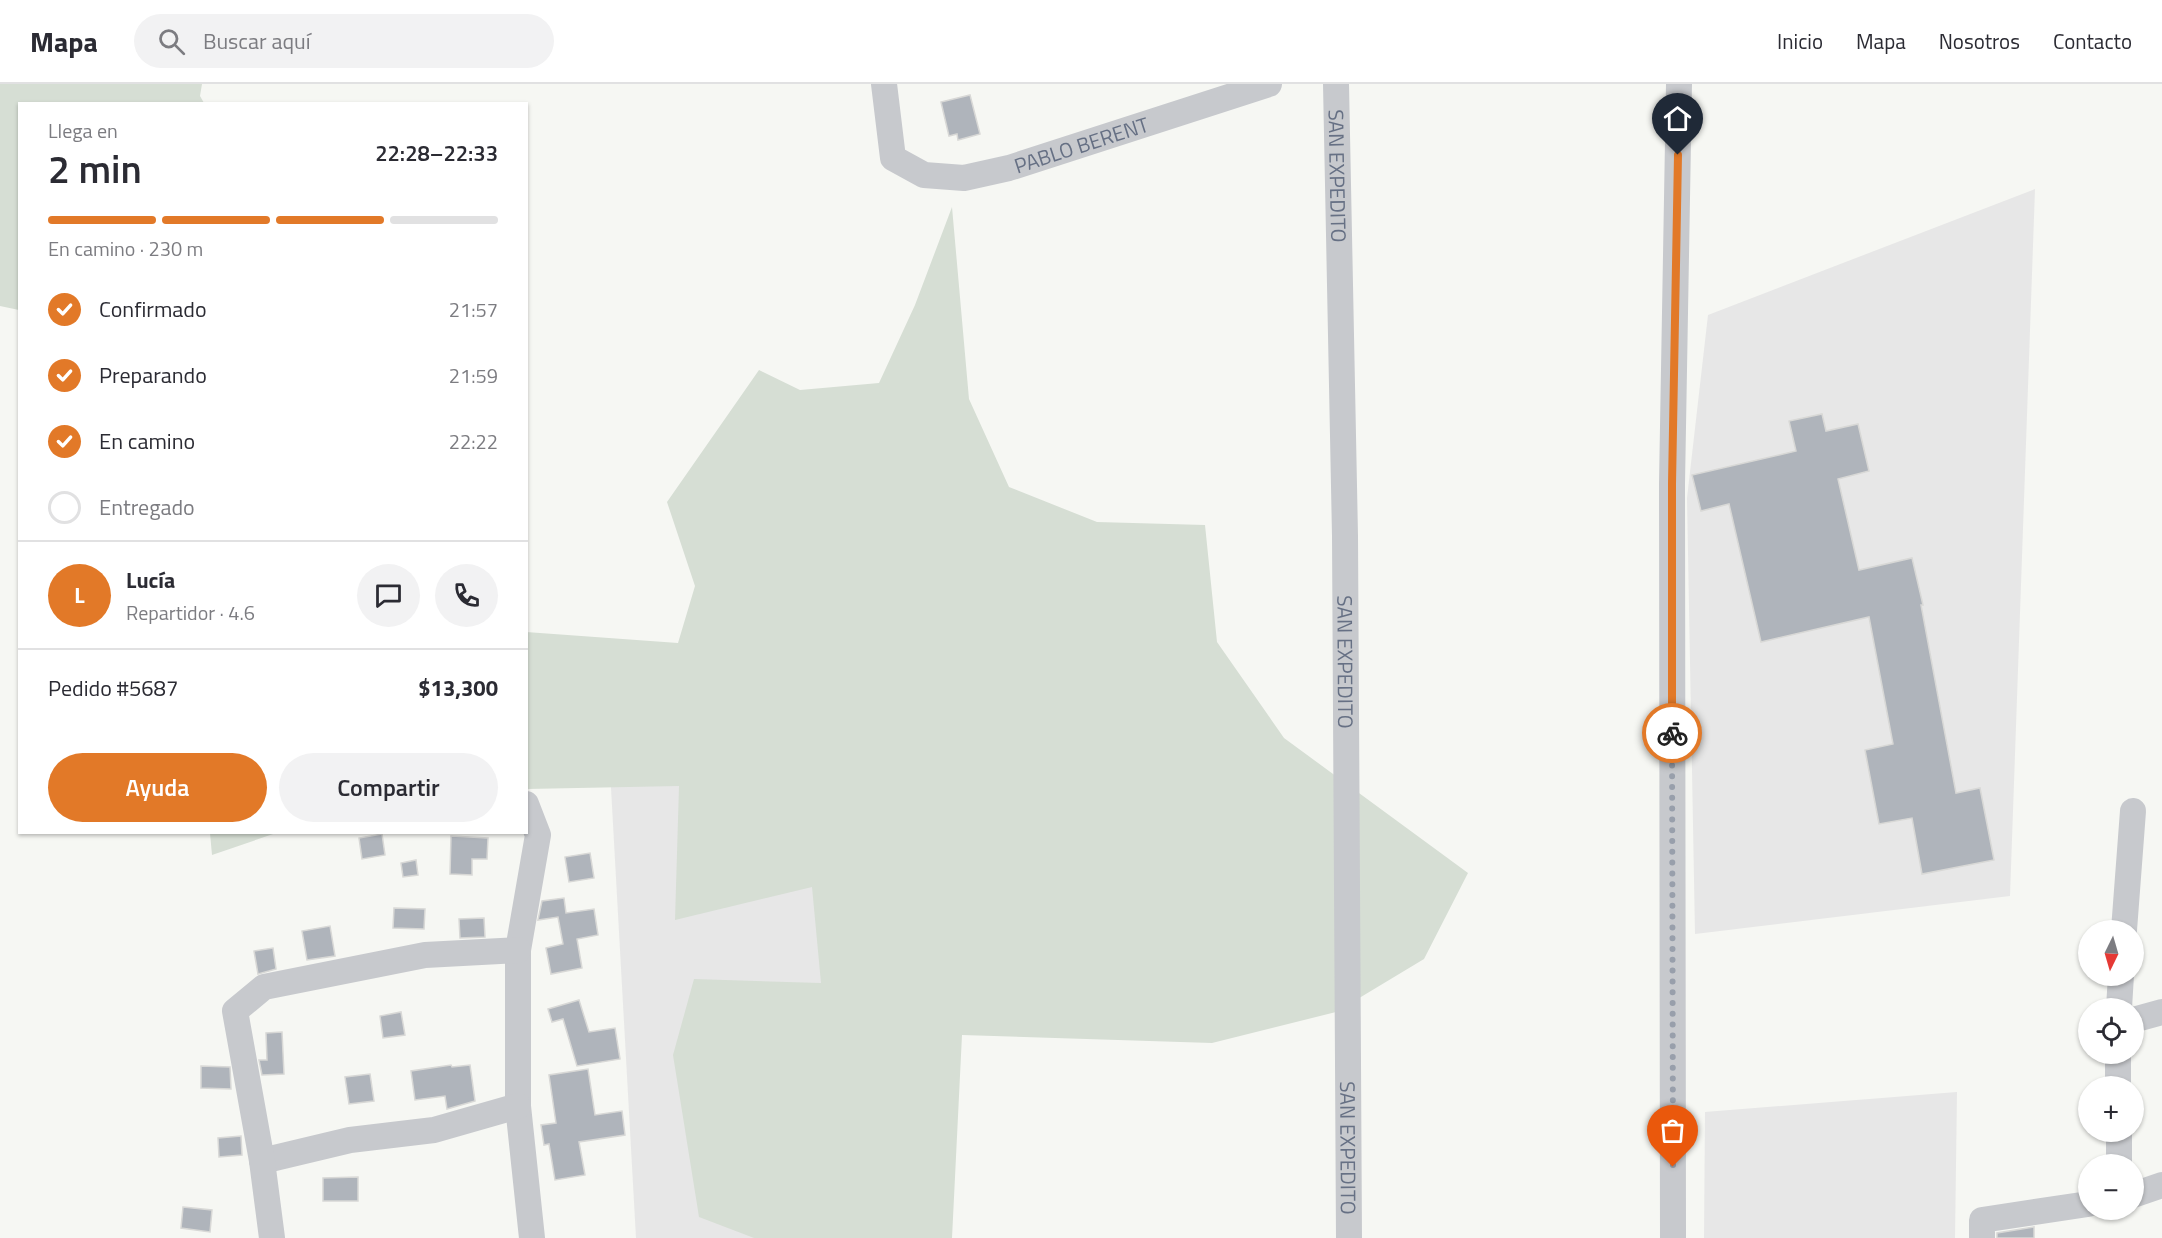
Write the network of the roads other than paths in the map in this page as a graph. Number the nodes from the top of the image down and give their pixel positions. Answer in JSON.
{"nodes":[{"id":1,"x":884,"y":84,"type":"edge"},
{"id":2,"x":1269,"y":84,"type":"edge"},
{"id":3,"x":1336,"y":84,"type":"edge"},
{"id":4,"x":1679,"y":84,"type":"edge"},
{"id":5,"x":528,"y":809,"type":"edge"},
{"id":6,"x":2133,"y":810,"type":"dead end"},
{"id":7,"x":2125,"y":920,"type":"edge"},
{"id":8,"x":518,"y":950,"type":"junction"},
{"id":9,"x":2162,"y":1012,"type":"edge"},
{"id":10,"x":2144,"y":1017,"type":"edge"},
{"id":11,"x":518,"y":1106,"type":"junction"},
{"id":12,"x":262,"y":1161,"type":"junction"},
{"id":13,"x":2162,"y":1185,"type":"edge"},
{"id":14,"x":2144,"y":1191,"type":"edge"},
{"id":15,"x":2078,"y":1206,"type":"edge"},
{"id":16,"x":272,"y":1238,"type":"edge"},
{"id":17,"x":532,"y":1238,"type":"edge"},
{"id":18,"x":1349,"y":1238,"type":"edge"},
{"id":19,"x":1673,"y":1238,"type":"edge"},
{"id":20,"x":1982,"y":1238,"type":"edge"}],
"edges":[{"from":1,"to":2,"type":"street","name":"PABLO BERENT"},
{"from":3,"to":18,"type":"street","name":"SAN EXPEDITO"},
{"from":4,"to":19,"type":"street"},
{"from":5,"to":8,"type":"street"},
{"from":6,"to":7,"type":"street"},
{"from":8,"to":11,"type":"street"},
{"from":8,"to":12,"type":"street"},
{"from":9,"to":10,"type":"street"},
{"from":11,"to":12,"type":"street"},
{"from":11,"to":17,"type":"street"},
{"from":12,"to":16,"type":"street"},
{"from":13,"to":14,"type":"street"},
{"from":15,"to":20,"type":"street"}]}
